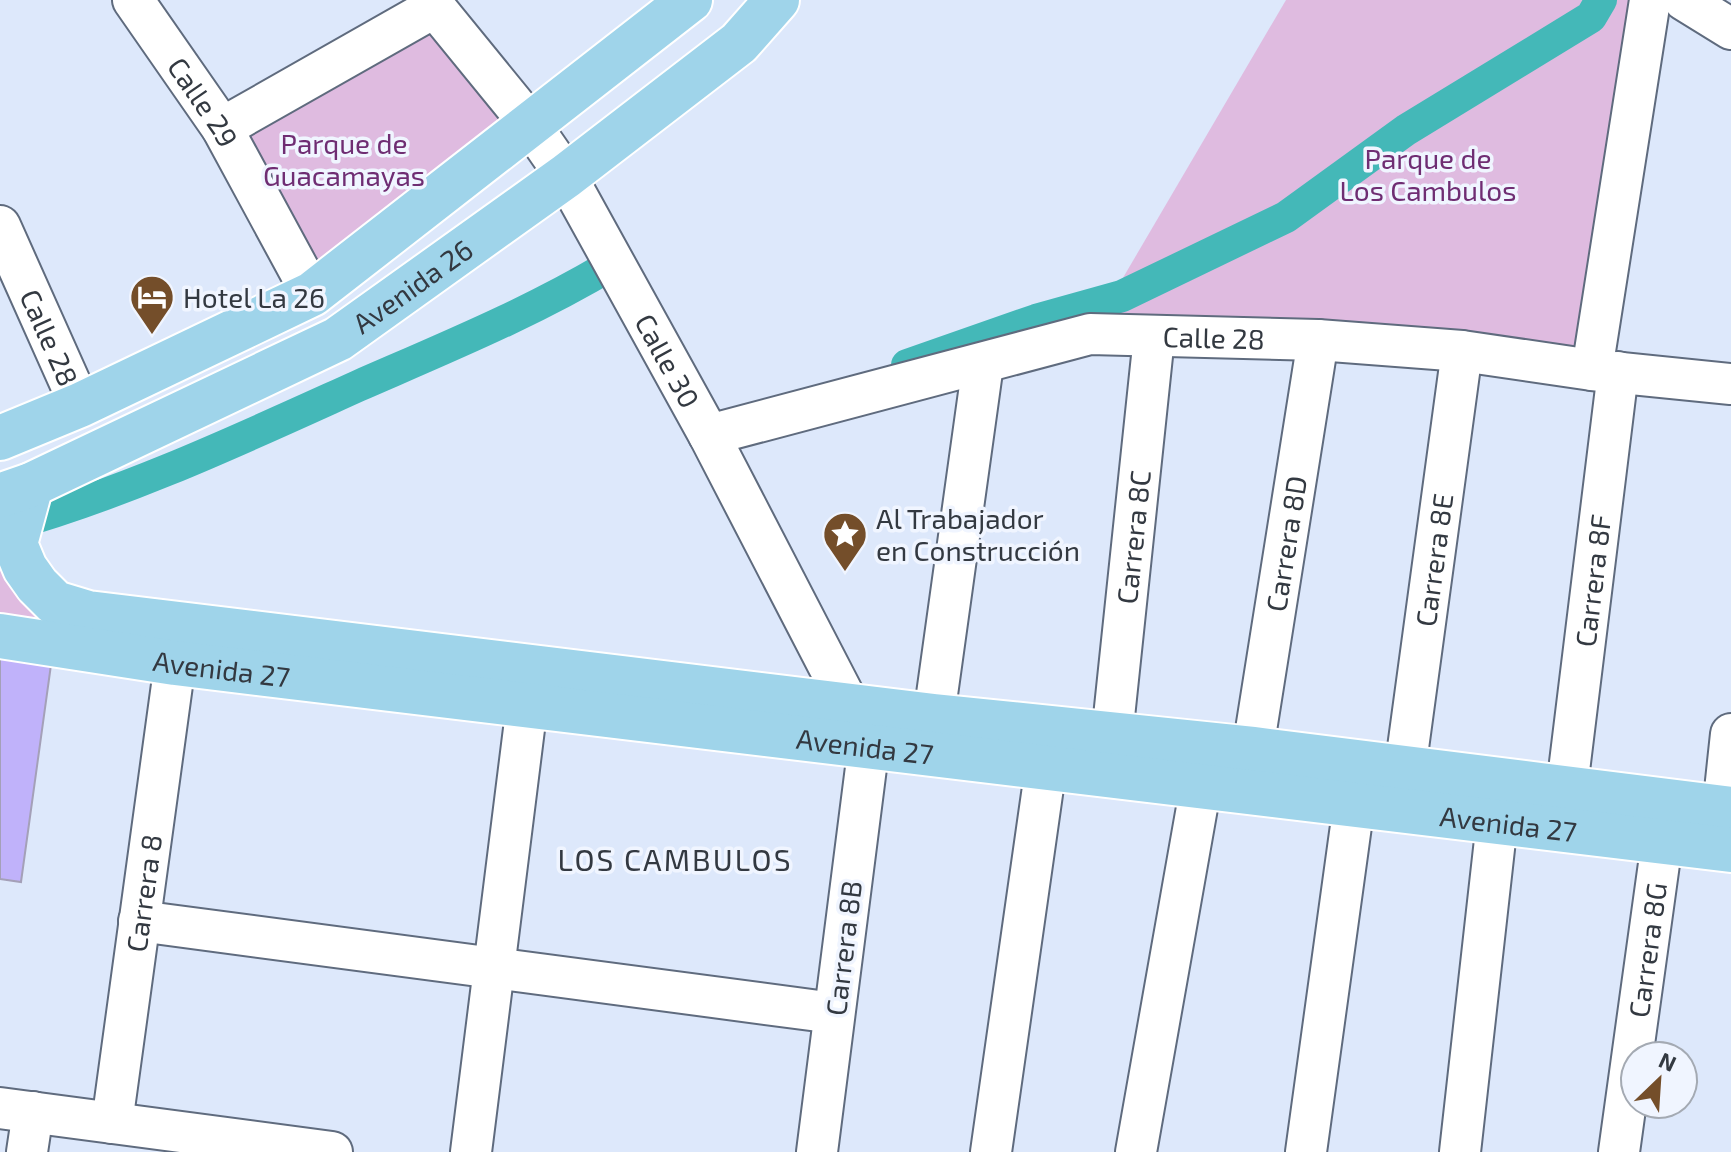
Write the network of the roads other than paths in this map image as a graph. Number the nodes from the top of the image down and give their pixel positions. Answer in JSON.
{"nodes":[{"id":1,"x":133,"y":0,"type":"edge"},
{"id":2,"x":690,"y":0,"type":"edge"},
{"id":3,"x":777,"y":0,"type":"edge"},
{"id":4,"x":1650,"y":0,"type":"edge"},
{"id":5,"x":1684,"y":0,"type":"edge"},
{"id":6,"x":432,"y":4,"type":"edge"},
{"id":7,"x":1731,"y":29,"type":"edge"},
{"id":8,"x":530,"y":124,"type":"junction"},
{"id":9,"x":222,"y":128,"type":"junction"},
{"id":10,"x":566,"y":176,"type":"junction"},
{"id":11,"x":0,"y":226,"type":"edge"},
{"id":12,"x":312,"y":294,"type":"junction"},
{"id":13,"x":1154,"y":337,"type":"junction"},
{"id":14,"x":1318,"y":340,"type":"junction"},
{"id":15,"x":1462,"y":351,"type":"junction"},
{"id":16,"x":983,"y":364,"type":"junction"},
{"id":17,"x":1605,"y":371,"type":"junction"},
{"id":18,"x":1731,"y":384,"type":"edge"},
{"id":19,"x":80,"y":405,"type":"junction"},
{"id":20,"x":709,"y":435,"type":"junction"},
{"id":21,"x":0,"y":438,"type":"edge"},
{"id":22,"x":16,"y":512,"type":"edge"},
{"id":23,"x":0,"y":636,"type":"edge"},
{"id":24,"x":175,"y":663,"type":"junction"},
{"id":25,"x":527,"y":705,"type":"junction"},
{"id":26,"x":847,"y":705,"type":"junction"},
{"id":27,"x":934,"y":716,"type":"junction"},
{"id":28,"x":1731,"y":734,"type":"edge"},
{"id":29,"x":1112,"y":736,"type":"junction"},
{"id":30,"x":869,"y":744,"type":"junction"},
{"id":31,"x":1253,"y":749,"type":"junction"},
{"id":32,"x":1046,"y":766,"type":"junction"},
{"id":33,"x":1405,"y":770,"type":"junction"},
{"id":34,"x":1201,"y":785,"type":"junction"},
{"id":35,"x":1567,"y":787,"type":"junction"},
{"id":36,"x":1354,"y":804,"type":"junction"},
{"id":37,"x":1497,"y":822,"type":"junction"},
{"id":38,"x":1728,"y":823,"type":"edge"},
{"id":39,"x":1662,"y":842,"type":"junction"},
{"id":40,"x":139,"y":921,"type":"junction"},
{"id":41,"x":495,"y":968,"type":"junction"},
{"id":42,"x":834,"y":1013,"type":"junction"},
{"id":43,"x":17,"y":1110,"type":"edge"},
{"id":44,"x":112,"y":1123,"type":"junction"},
{"id":45,"x":27,"y":1152,"type":"edge"},
{"id":46,"x":332,"y":1152,"type":"edge"},
{"id":47,"x":471,"y":1152,"type":"edge"},
{"id":48,"x":817,"y":1152,"type":"edge"},
{"id":49,"x":991,"y":1152,"type":"edge"},
{"id":50,"x":1136,"y":1152,"type":"edge"},
{"id":51,"x":1306,"y":1152,"type":"edge"},
{"id":52,"x":1460,"y":1152,"type":"edge"},
{"id":53,"x":1619,"y":1152,"type":"edge"}],
"edges":[{"from":1,"to":9,"type":"street","name":"Calle 29"},
{"from":2,"to":8,"type":"main road","name":"Avenida 26"},
{"from":3,"to":10,"type":"main road","name":"Avenida 26"},
{"from":4,"to":17,"type":"street","name":"Carrera 8F"},
{"from":5,"to":7,"type":"street"},
{"from":6,"to":8,"type":"street","name":"Calle 30"},
{"from":6,"to":9,"type":"street"},
{"from":8,"to":10,"type":"street","name":"Calle 30"},
{"from":8,"to":12,"type":"main road","name":"Avenida 26"},
{"from":9,"to":12,"type":"street","name":"Calle 29"},
{"from":10,"to":20,"type":"street","name":"Calle 30"},
{"from":10,"to":22,"type":"main road","name":"Avenida 26"},
{"from":11,"to":19,"type":"street","name":"Calle 28"},
{"from":12,"to":19,"type":"main road","name":"Avenida 26"},
{"from":13,"to":14,"type":"street","name":"Calle 28"},
{"from":13,"to":16,"type":"street","name":"Calle 28"},
{"from":13,"to":29,"type":"street","name":"Carrera 8C"},
{"from":14,"to":15,"type":"street","name":"Calle 28"},
{"from":14,"to":31,"type":"street","name":"Carrera 8D"},
{"from":15,"to":17,"type":"street","name":"Calle 28"},
{"from":15,"to":33,"type":"street","name":"Carrera 8E"},
{"from":16,"to":20,"type":"street","name":"Calle 28"},
{"from":16,"to":27,"type":"street"},
{"from":17,"to":18,"type":"street","name":"Calle 28"},
{"from":17,"to":35,"type":"street","name":"Carrera 8F"},
{"from":19,"to":21,"type":"main road","name":"Avenida 26"},
{"from":20,"to":26,"type":"street","name":"Calle 30"},
{"from":22,"to":26,"type":"main road","name":"Avenida 27"},
{"from":23,"to":24,"type":"main road","name":"Avenida 27"},
{"from":24,"to":25,"type":"main road","name":"Avenida 27"},
{"from":24,"to":40,"type":"street","name":"Carrera 8"},
{"from":25,"to":30,"type":"main road","name":"Avenida 27"},
{"from":25,"to":41,"type":"street"},
{"from":26,"to":27,"type":"main road","name":"Avenida 27"},
{"from":26,"to":30,"type":"street","name":"Calle 30"},
{"from":27,"to":29,"type":"main road","name":"Avenida 27"},
{"from":28,"to":38,"type":"street"},
{"from":29,"to":31,"type":"main road","name":"Avenida 27"},
{"from":30,"to":32,"type":"main road","name":"Avenida 27"},
{"from":30,"to":42,"type":"street","name":"Carrera 8B"},
{"from":31,"to":33,"type":"main road","name":"Avenida 27"},
{"from":32,"to":34,"type":"main road","name":"Avenida 27"},
{"from":32,"to":49,"type":"street"},
{"from":33,"to":35,"type":"main road","name":"Avenida 27"},
{"from":34,"to":36,"type":"main road","name":"Avenida 27"},
{"from":34,"to":50,"type":"street"},
{"from":35,"to":38,"type":"main road","name":"Avenida 27"},
{"from":36,"to":37,"type":"main road","name":"Avenida 27"},
{"from":36,"to":51,"type":"street"},
{"from":37,"to":39,"type":"main road","name":"Avenida 27"},
{"from":37,"to":52,"type":"street"},
{"from":38,"to":39,"type":"main road","name":"Avenida 27"},
{"from":39,"to":53,"type":"street","name":"Carrera 8G"},
{"from":40,"to":41,"type":"street"},
{"from":40,"to":44,"type":"street","name":"Carrera 8"},
{"from":41,"to":42,"type":"street"},
{"from":41,"to":47,"type":"street"},
{"from":42,"to":48,"type":"street","name":"Carrera 8B"},
{"from":43,"to":44,"type":"street"},
{"from":43,"to":45,"type":"street"},
{"from":44,"to":46,"type":"street"}]}
